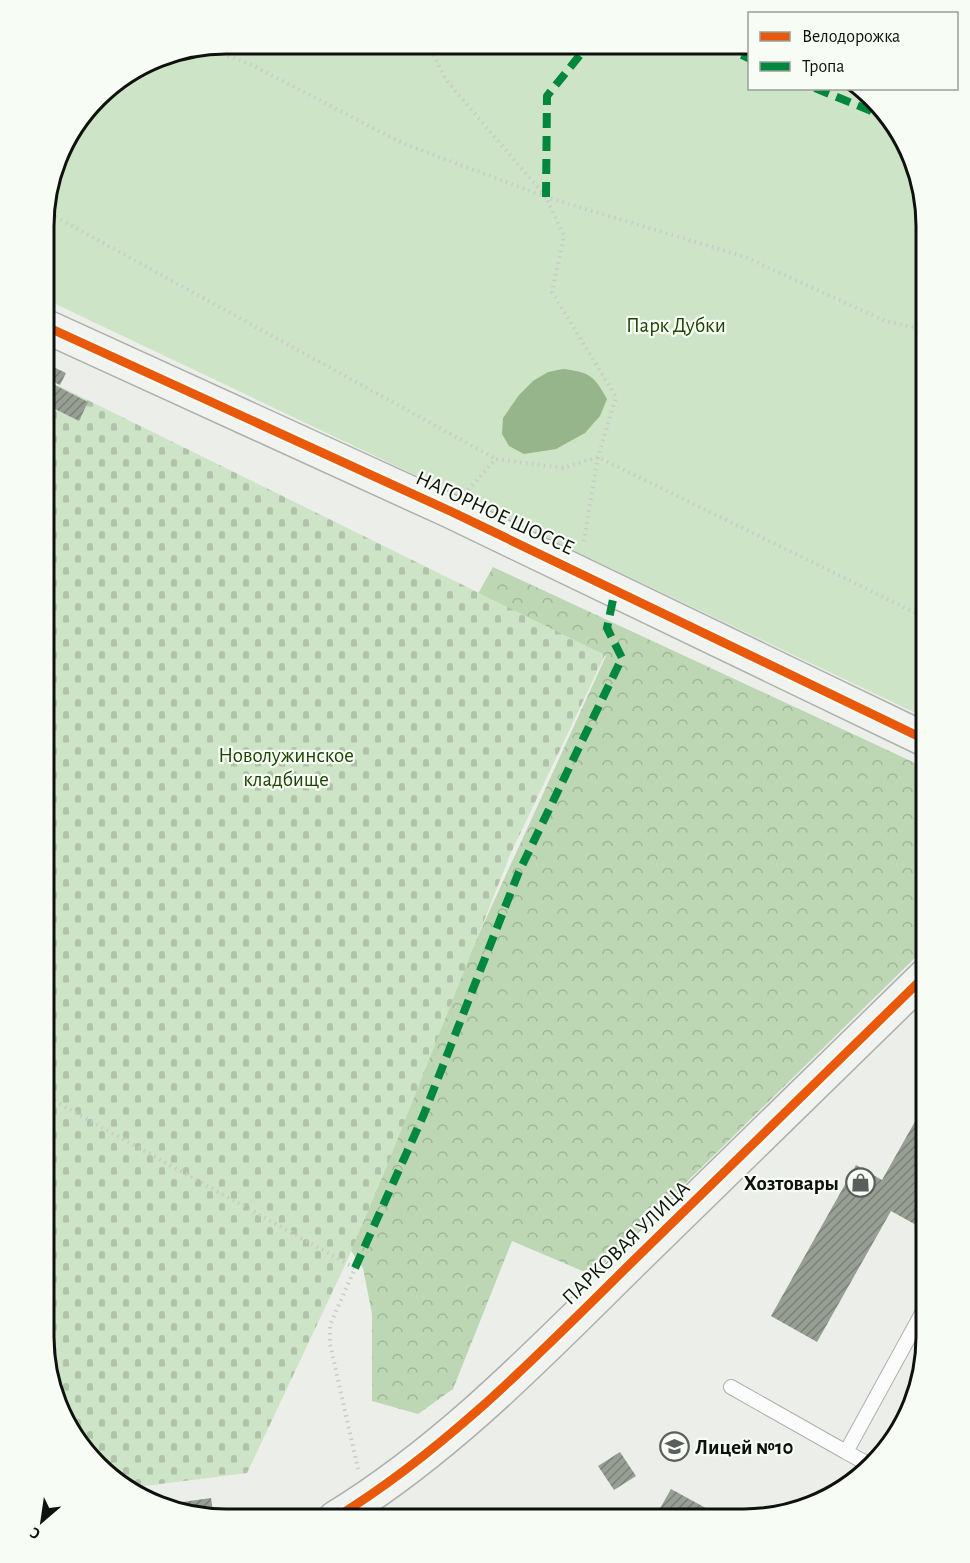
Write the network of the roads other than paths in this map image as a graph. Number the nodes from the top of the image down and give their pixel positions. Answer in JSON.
{"nodes":[{"id":1,"x":54,"y":330,"type":"edge"},
{"id":2,"x":916,"y":735,"type":"edge"},
{"id":3,"x":916,"y":985,"type":"edge"},
{"id":4,"x":916,"y":1324,"type":"edge"},
{"id":5,"x":731,"y":1387,"type":"dead end"},
{"id":6,"x":846,"y":1452,"type":"junction"},
{"id":7,"x":863,"y":1461,"type":"edge"},
{"id":8,"x":349,"y":1509,"type":"edge"}],
"edges":[{"from":1,"to":2,"type":"street","name":"НАГОРНОЕ ШОССЕ"},
{"from":3,"to":8,"type":"street","name":"ПАРКОВАЯ УЛИЦА"},
{"from":4,"to":6,"type":"lane"},
{"from":5,"to":6,"type":"lane"},
{"from":6,"to":7,"type":"lane"}]}
